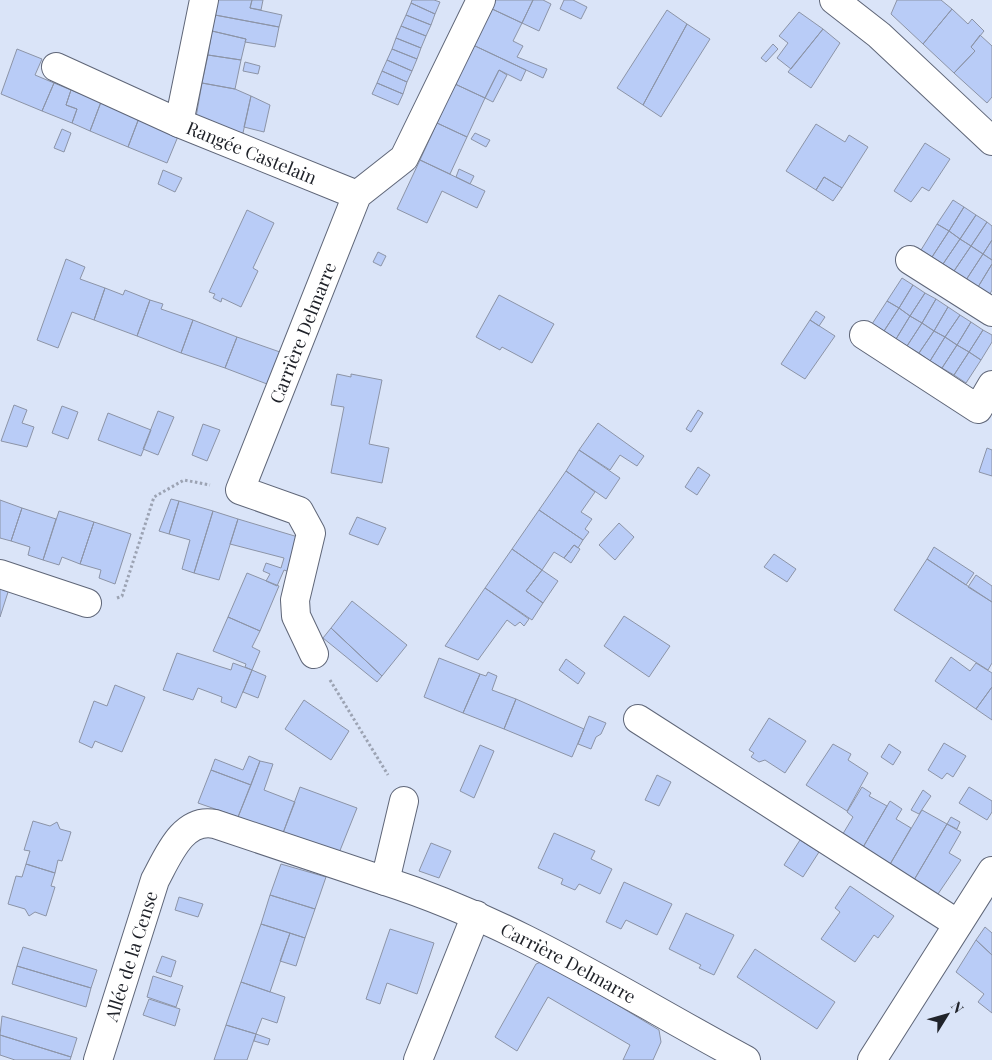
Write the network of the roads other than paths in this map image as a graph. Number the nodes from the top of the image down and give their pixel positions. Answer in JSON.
{"nodes":[{"id":1,"x":204,"y":0,"type":"edge"},
{"id":2,"x":481,"y":0,"type":"edge"},
{"id":3,"x":834,"y":0,"type":"edge"},
{"id":4,"x":56,"y":67,"type":"dead end"},
{"id":5,"x":179,"y":123,"type":"junction"},
{"id":6,"x":992,"y":141,"type":"edge"},
{"id":7,"x":357,"y":195,"type":"junction"},
{"id":8,"x":910,"y":260,"type":"dead end"},
{"id":9,"x":992,"y":312,"type":"edge"},
{"id":10,"x":864,"y":335,"type":"dead end"},
{"id":11,"x":992,"y":385,"type":"edge"},
{"id":12,"x":0,"y":574,"type":"edge"},
{"id":13,"x":87,"y":603,"type":"road end"},
{"id":14,"x":314,"y":654,"type":"road end"},
{"id":15,"x":638,"y":719,"type":"dead end"},
{"id":16,"x":404,"y":801,"type":"road end"},
{"id":17,"x":169,"y":854,"type":"joint"},
{"id":18,"x":992,"y":871,"type":"edge"},
{"id":19,"x":385,"y":882,"type":"junction"},
{"id":20,"x":476,"y":915,"type":"junction"},
{"id":21,"x":958,"y":924,"type":"junction"},
{"id":22,"x":98,"y":1060,"type":"edge"},
{"id":23,"x":418,"y":1060,"type":"edge"},
{"id":24,"x":746,"y":1060,"type":"edge"},
{"id":25,"x":872,"y":1060,"type":"edge"}],
"edges":[{"from":1,"to":5,"type":"street","name":"Rangée Castelain"},
{"from":2,"to":7,"type":"street"},
{"from":3,"to":6,"type":"street"},
{"from":4,"to":5,"type":"street"},
{"from":5,"to":7,"type":"street","name":"Rangée Castelain"},
{"from":7,"to":14,"type":"street","name":"Carrière Delmarre"},
{"from":8,"to":9,"type":"street"},
{"from":10,"to":11,"type":"street"},
{"from":12,"to":13,"type":"street"},
{"from":15,"to":21,"type":"street"},
{"from":16,"to":19,"type":"street"},
{"from":17,"to":19,"type":"street","name":"Carrière Delmarre"},
{"from":17,"to":22,"type":"street","name":"Allée de la Cense"},
{"from":18,"to":21,"type":"street"},
{"from":19,"to":20,"type":"street","name":"Carrière Delmarre"},
{"from":20,"to":23,"type":"street"},
{"from":20,"to":24,"type":"street","name":"Carrière Delmarre"},
{"from":21,"to":25,"type":"street"}]}
